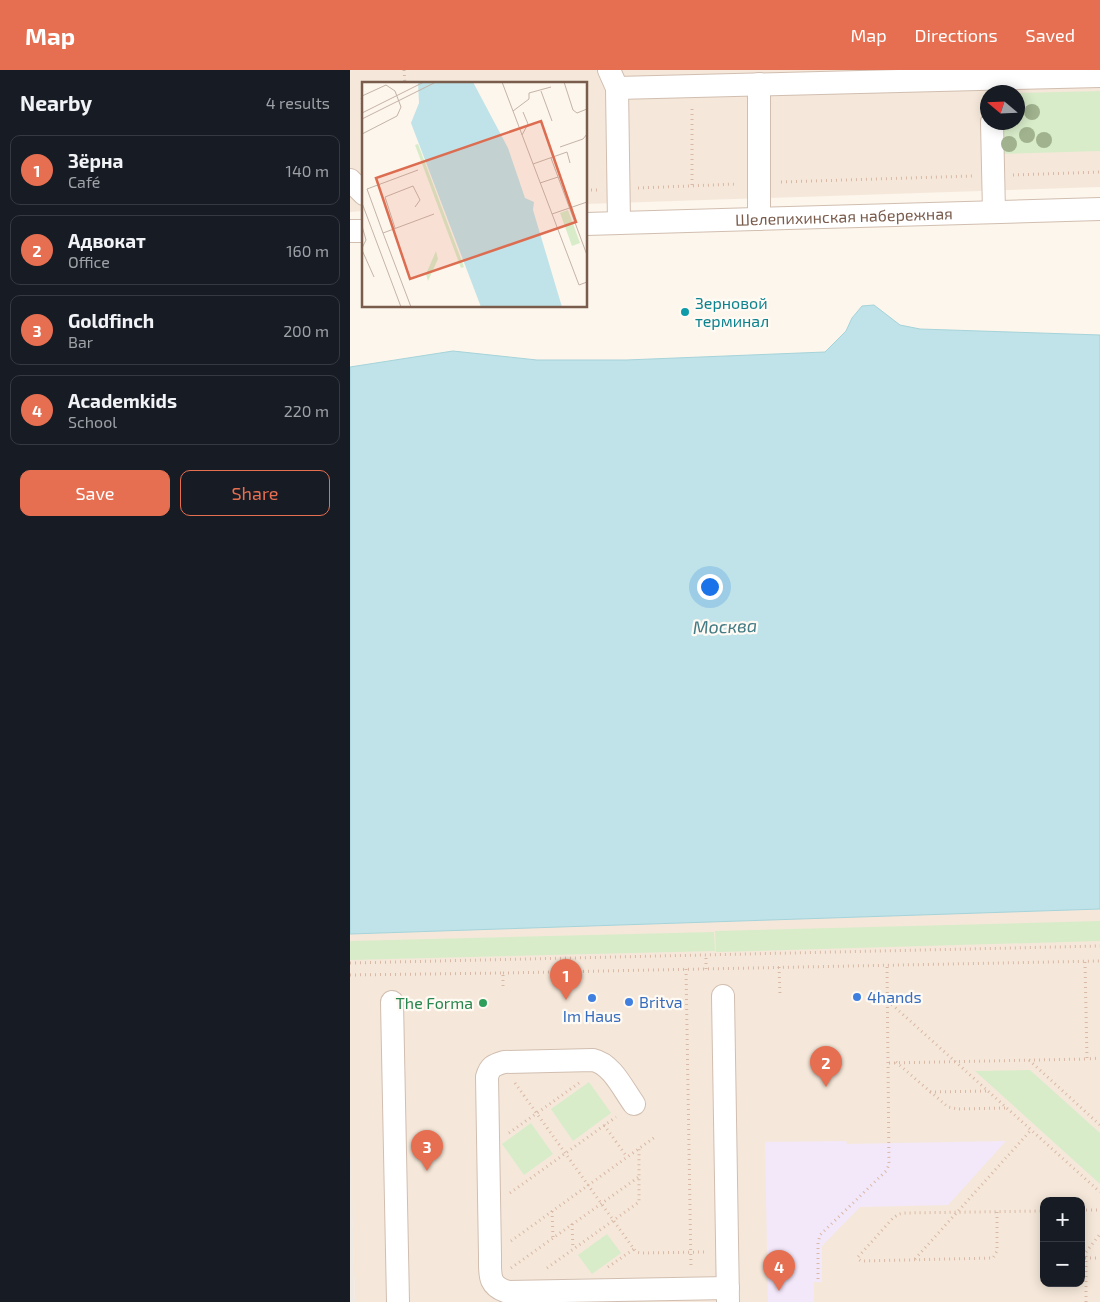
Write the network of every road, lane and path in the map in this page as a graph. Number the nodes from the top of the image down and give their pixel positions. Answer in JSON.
{"nodes":[{"id":1,"x":1100,"y":76,"type":"edge"},
{"id":2,"x":613,"y":79,"type":"edge"},
{"id":3,"x":991,"y":80,"type":"edge"},
{"id":4,"x":758,"y":84,"type":"junction"},
{"id":5,"x":692,"y":86,"type":"junction"},
{"id":6,"x":992,"y":130,"type":"edge"},
{"id":7,"x":1100,"y":172,"type":"edge"},
{"id":8,"x":994,"y":175,"type":"junction"},
{"id":9,"x":350,"y":180,"type":"edge"},
{"id":10,"x":759,"y":183,"type":"junction"},
{"id":11,"x":692,"y":185,"type":"junction"},
{"id":12,"x":588,"y":190,"type":"edge"},
{"id":13,"x":618,"y":190,"type":"junction"},
{"id":14,"x":362,"y":192,"type":"edge"},
{"id":15,"x":1100,"y":209,"type":"edge"},
{"id":16,"x":994,"y":212,"type":"junction"},
{"id":17,"x":759,"y":219,"type":"junction"},
{"id":18,"x":618,"y":223,"type":"junction"},
{"id":19,"x":588,"y":224,"type":"edge"},
{"id":20,"x":1100,"y":946,"type":"edge"},
{"id":21,"x":706,"y":955,"type":"junction"},
{"id":22,"x":1100,"y":961,"type":"edge"},
{"id":23,"x":1085,"y":962,"type":"junction"},
{"id":24,"x":350,"y":964,"type":"edge"},
{"id":25,"x":887,"y":965,"type":"junction"},
{"id":26,"x":779,"y":967,"type":"junction"},
{"id":27,"x":686,"y":969,"type":"junction"},
{"id":28,"x":706,"y":969,"type":"junction"},
{"id":29,"x":503,"y":973,"type":"junction"},
{"id":30,"x":350,"y":976,"type":"edge"},
{"id":31,"x":503,"y":990,"type":"dead end"},
{"id":32,"x":780,"y":995,"type":"dead end"},
{"id":33,"x":722,"y":996,"type":"dead end"},
{"id":34,"x":888,"y":1000,"type":"junction"},
{"id":35,"x":392,"y":1002,"type":"dead end"},
{"id":36,"x":1100,"y":1058,"type":"edge"},
{"id":37,"x":1087,"y":1059,"type":"junction"},
{"id":38,"x":1028,"y":1060,"type":"junction"},
{"id":39,"x":955,"y":1061,"type":"junction"},
{"id":40,"x":896,"y":1062,"type":"junction"},
{"id":41,"x":501,"y":1063,"type":"junction"},
{"id":42,"x":889,"y":1063,"type":"junction"},
{"id":43,"x":604,"y":1065,"type":"junction"},
{"id":44,"x":988,"y":1091,"type":"junction"},
{"id":45,"x":930,"y":1092,"type":"junction"},
{"id":46,"x":634,"y":1104,"type":"joint"},
{"id":47,"x":1007,"y":1108,"type":"junction"},
{"id":48,"x":537,"y":1113,"type":"junction"},
{"id":49,"x":604,"y":1125,"type":"junction"},
{"id":50,"x":1100,"y":1125,"type":"edge"},
{"id":51,"x":1032,"y":1130,"type":"junction"},
{"id":52,"x":655,"y":1137,"type":"dead end"},
{"id":53,"x":488,"y":1148,"type":"junction"},
{"id":54,"x":639,"y":1148,"type":"junction"},
{"id":55,"x":565,"y":1153,"type":"junction"},
{"id":56,"x":627,"y":1157,"type":"junction"},
{"id":57,"x":640,"y":1176,"type":"junction"},
{"id":58,"x":588,"y":1185,"type":"junction"},
{"id":59,"x":1100,"y":1192,"type":"edge"},
{"id":60,"x":601,"y":1204,"type":"junction"},
{"id":61,"x":489,"y":1208,"type":"junction"},
{"id":62,"x":1085,"y":1210,"type":"edge"},
{"id":63,"x":1100,"y":1210,"type":"edge"},
{"id":64,"x":552,"y":1211,"type":"junction"},
{"id":65,"x":1040,"y":1211,"type":"edge"},
{"id":66,"x":958,"y":1212,"type":"junction"},
{"id":67,"x":997,"y":1212,"type":"junction"},
{"id":68,"x":614,"y":1221,"type":"junction"},
{"id":69,"x":572,"y":1224,"type":"junction"},
{"id":70,"x":1100,"y":1234,"type":"edge"},
{"id":71,"x":553,"y":1238,"type":"junction"},
{"id":72,"x":573,"y":1250,"type":"junction"},
{"id":73,"x":691,"y":1252,"type":"junction"},
{"id":74,"x":727,"y":1252,"type":"junction"},
{"id":75,"x":490,"y":1256,"type":"junction"},
{"id":76,"x":1085,"y":1258,"type":"junction"},
{"id":77,"x":1100,"y":1258,"type":"edge"},
{"id":78,"x":915,"y":1260,"type":"junction"},
{"id":79,"x":543,"y":1271,"type":"dead end"},
{"id":80,"x":818,"y":1279,"type":"dead end"},
{"id":81,"x":492,"y":1282,"type":"junction"},
{"id":82,"x":692,"y":1289,"type":"junction"},
{"id":83,"x":728,"y":1295,"type":"edge"},
{"id":84,"x":398,"y":1302,"type":"edge"},
{"id":85,"x":1086,"y":1302,"type":"edge"}],
"edges":[{"from":1,"to":3,"type":"street"},
{"from":2,"to":5,"type":"street"},
{"from":2,"to":13,"type":"street"},
{"from":3,"to":4,"type":"street"},
{"from":4,"to":5,"type":"street"},
{"from":4,"to":10,"type":"street"},
{"from":5,"to":11,"type":"path"},
{"from":6,"to":8,"type":"street"},
{"from":7,"to":8,"type":"path"},
{"from":8,"to":10,"type":"path"},
{"from":8,"to":16,"type":"street"},
{"from":9,"to":14,"type":"street"},
{"from":10,"to":11,"type":"path"},
{"from":10,"to":17,"type":"street"},
{"from":11,"to":13,"type":"path"},
{"from":12,"to":13,"type":"path"},
{"from":13,"to":18,"type":"street"},
{"from":15,"to":16,"type":"street","name":"Шелепихинская набережная"},
{"from":16,"to":17,"type":"street","name":"Шелепихинская набережная"},
{"from":17,"to":18,"type":"street","name":"Шелепихинская набережная"},
{"from":18,"to":19,"type":"street","name":"Шелепихинская набережная"},
{"from":20,"to":21,"type":"path"},
{"from":21,"to":24,"type":"path"},
{"from":21,"to":28,"type":"path"},
{"from":22,"to":23,"type":"path"},
{"from":23,"to":25,"type":"path"},
{"from":23,"to":37,"type":"path"},
{"from":25,"to":26,"type":"path"},
{"from":25,"to":34,"type":"path"},
{"from":26,"to":28,"type":"path"},
{"from":26,"to":32,"type":"path"},
{"from":27,"to":28,"type":"path"},
{"from":27,"to":29,"type":"path"},
{"from":27,"to":73,"type":"path"},
{"from":29,"to":30,"type":"path"},
{"from":29,"to":31,"type":"path"},
{"from":33,"to":74,"type":"street"},
{"from":34,"to":39,"type":"path"},
{"from":34,"to":42,"type":"path"},
{"from":35,"to":84,"type":"street"},
{"from":36,"to":37,"type":"path"},
{"from":37,"to":38,"type":"path"},
{"from":38,"to":39,"type":"path"},
{"from":38,"to":50,"type":"path"},
{"from":39,"to":40,"type":"path"},
{"from":39,"to":44,"type":"path"},
{"from":40,"to":42,"type":"path"},
{"from":40,"to":45,"type":"path"},
{"from":41,"to":43,"type":"street"},
{"from":41,"to":48,"type":"path"},
{"from":41,"to":53,"type":"street"},
{"from":42,"to":80,"type":"path"},
{"from":43,"to":46,"type":"street"},
{"from":43,"to":48,"type":"path"},
{"from":44,"to":45,"type":"path"},
{"from":44,"to":47,"type":"path"},
{"from":45,"to":47,"type":"path"},
{"from":46,"to":49,"type":"path"},
{"from":47,"to":51,"type":"path"},
{"from":48,"to":53,"type":"path"},
{"from":48,"to":55,"type":"path"},
{"from":49,"to":55,"type":"path"},
{"from":49,"to":56,"type":"path"},
{"from":51,"to":59,"type":"path"},
{"from":51,"to":66,"type":"path"},
{"from":52,"to":54,"type":"path"},
{"from":53,"to":61,"type":"street"},
{"from":54,"to":56,"type":"path"},
{"from":54,"to":57,"type":"path"},
{"from":55,"to":58,"type":"path"},
{"from":55,"to":61,"type":"path"},
{"from":56,"to":58,"type":"path"},
{"from":57,"to":60,"type":"path"},
{"from":57,"to":68,"type":"path"},
{"from":58,"to":60,"type":"path"},
{"from":58,"to":64,"type":"path"},
{"from":60,"to":68,"type":"path"},
{"from":60,"to":69,"type":"path"},
{"from":61,"to":75,"type":"street"},
{"from":62,"to":63,"type":"path"},
{"from":64,"to":71,"type":"path"},
{"from":64,"to":75,"type":"path"},
{"from":65,"to":67,"type":"path"},
{"from":66,"to":67,"type":"path"},
{"from":66,"to":78,"type":"path"},
{"from":66,"to":78,"type":"path"},
{"from":67,"to":78,"type":"path"},
{"from":68,"to":72,"type":"path"},
{"from":68,"to":73,"type":"path"},
{"from":69,"to":71,"type":"path"},
{"from":69,"to":72,"type":"path"},
{"from":70,"to":76,"type":"path"},
{"from":71,"to":81,"type":"path"},
{"from":72,"to":79,"type":"path"},
{"from":73,"to":74,"type":"path"},
{"from":73,"to":82,"type":"path"},
{"from":74,"to":83,"type":"street"},
{"from":75,"to":81,"type":"street"},
{"from":76,"to":77,"type":"path"},
{"from":76,"to":85,"type":"path"},
{"from":81,"to":82,"type":"street"},
{"from":82,"to":83,"type":"street"}]}
